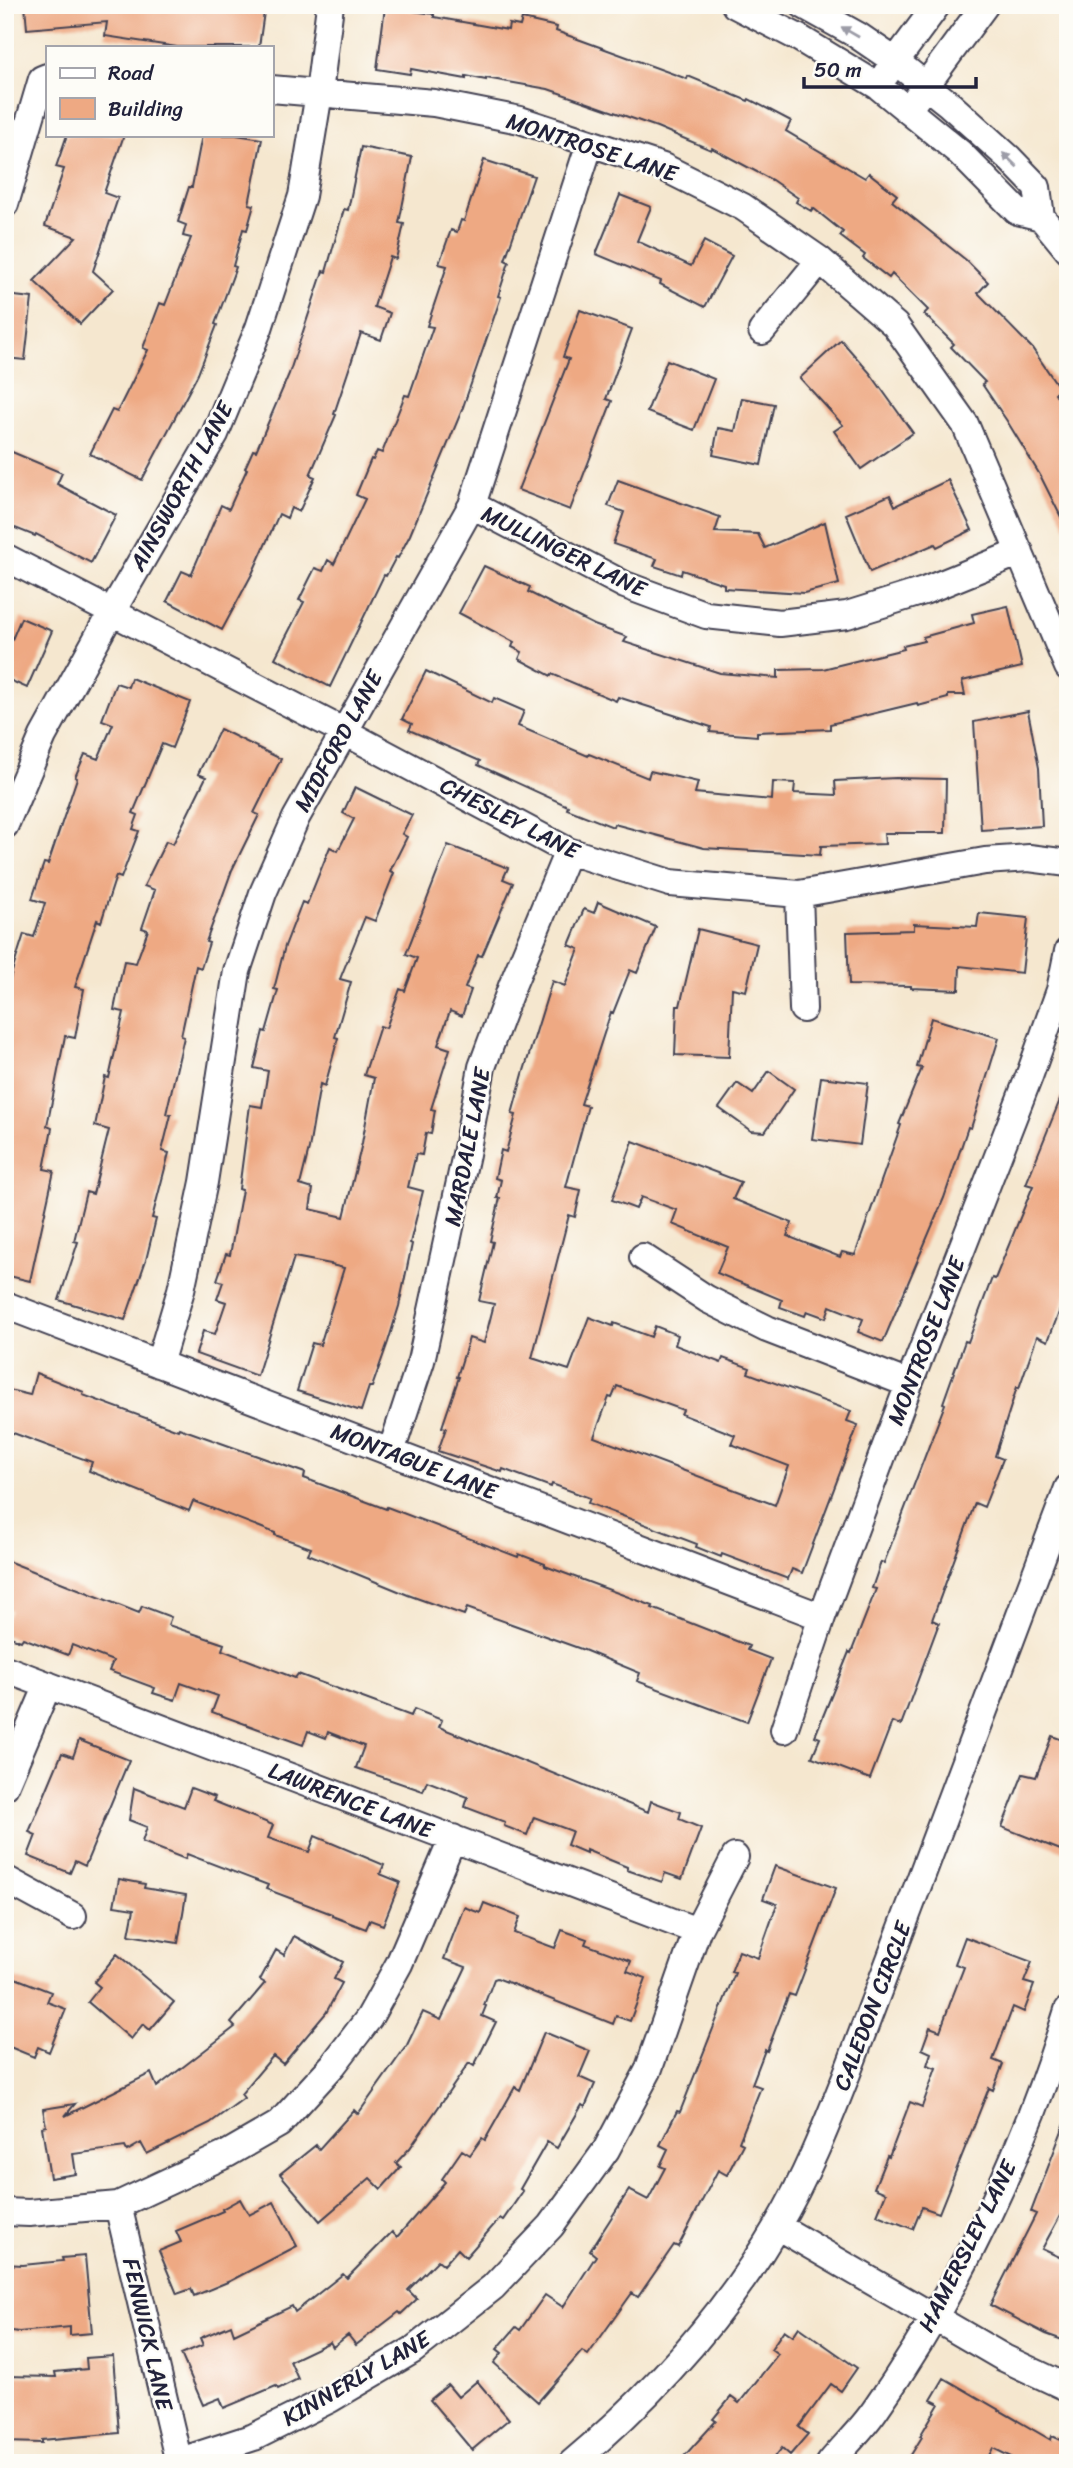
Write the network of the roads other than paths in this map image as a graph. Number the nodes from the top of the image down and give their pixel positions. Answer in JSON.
{"nodes":[{"id":1,"x":330,"y":5,"type":"edge"},
{"id":2,"x":735,"y":5,"type":"edge"},
{"id":3,"x":803,"y":5,"type":"edge"},
{"id":4,"x":937,"y":5,"type":"edge"},
{"id":5,"x":985,"y":5,"type":"edge"},
{"id":6,"x":895,"y":61,"type":"junction"},
{"id":7,"x":46,"y":77,"type":"edge"},
{"id":8,"x":878,"y":86,"type":"junction"},
{"id":9,"x":926,"y":86,"type":"junction"},
{"id":10,"x":273,"y":89,"type":"edge"},
{"id":11,"x":320,"y":93,"type":"junction"},
{"id":12,"x":909,"y":109,"type":"junction"},
{"id":13,"x":590,"y":143,"type":"junction"},
{"id":14,"x":5,"y":204,"type":"edge"},
{"id":15,"x":1041,"y":217,"type":"junction"},
{"id":16,"x":1068,"y":250,"type":"edge"},
{"id":17,"x":820,"y":260,"type":"junction"},
{"id":18,"x":761,"y":331,"type":"dead end"},
{"id":19,"x":472,"y":505,"type":"junction"},
{"id":20,"x":1020,"y":552,"type":"junction"},
{"id":21,"x":5,"y":557,"type":"edge"},
{"id":22,"x":111,"y":612,"type":"junction"},
{"id":23,"x":1068,"y":667,"type":"edge"},
{"id":24,"x":343,"y":731,"type":"junction"},
{"id":25,"x":5,"y":825,"type":"edge"},
{"id":26,"x":568,"y":851,"type":"junction"},
{"id":27,"x":1068,"y":863,"type":"edge"},
{"id":28,"x":799,"y":894,"type":"junction"},
{"id":29,"x":1068,"y":951,"type":"edge"},
{"id":30,"x":803,"y":1009,"type":"dead end"},
{"id":31,"x":643,"y":1257,"type":"dead end"},
{"id":32,"x":5,"y":1305,"type":"edge"},
{"id":33,"x":159,"y":1364,"type":"junction"},
{"id":34,"x":909,"y":1384,"type":"junction"},
{"id":35,"x":391,"y":1452,"type":"junction"},
{"id":36,"x":1068,"y":1488,"type":"edge"},
{"id":37,"x":822,"y":1617,"type":"junction"},
{"id":38,"x":5,"y":1669,"type":"edge"},
{"id":39,"x":48,"y":1685,"type":"junction"},
{"id":40,"x":783,"y":1730,"type":"dead end"},
{"id":41,"x":5,"y":1786,"type":"edge"},
{"id":42,"x":453,"y":1839,"type":"junction"},
{"id":43,"x":735,"y":1857,"type":"dead end"},
{"id":44,"x":5,"y":1879,"type":"edge"},
{"id":45,"x":73,"y":1916,"type":"dead end"},
{"id":46,"x":697,"y":1931,"type":"junction"},
{"id":47,"x":1068,"y":2010,"type":"edge"},
{"id":48,"x":1057,"y":2081,"type":"edge"},
{"id":49,"x":118,"y":2205,"type":"junction"},
{"id":50,"x":5,"y":2212,"type":"edge"},
{"id":51,"x":777,"y":2226,"type":"junction"},
{"id":52,"x":935,"y":2318,"type":"junction"},
{"id":53,"x":1068,"y":2388,"type":"edge"},
{"id":54,"x":177,"y":2462,"type":"edge"},
{"id":55,"x":572,"y":2463,"type":"edge"},
{"id":56,"x":830,"y":2463,"type":"edge"}],
"edges":[{"from":1,"to":11,"type":"street","name":"AINSWORTH LANE"},
{"from":2,"to":8,"type":"street"},
{"from":6,"to":3,"type":"street","one_way":true},
{"from":4,"to":6,"type":"street"},
{"from":5,"to":9,"type":"street"},
{"from":6,"to":8,"type":"street"},
{"from":6,"to":9,"type":"street"},
{"from":7,"to":14,"type":"street"},
{"from":8,"to":12,"type":"street"},
{"from":9,"to":12,"type":"street"},
{"from":15,"to":9,"type":"street","one_way":true},
{"from":10,"to":11,"type":"street","name":"MONTROSE LANE"},
{"from":11,"to":13,"type":"street","name":"MONTROSE LANE"},
{"from":11,"to":22,"type":"street","name":"AINSWORTH LANE"},
{"from":12,"to":15,"type":"street"},
{"from":13,"to":17,"type":"street","name":"MONTROSE LANE"},
{"from":13,"to":19,"type":"street","name":"MIDFORD LANE"},
{"from":15,"to":16,"type":"street"},
{"from":17,"to":18,"type":"street"},
{"from":17,"to":20,"type":"street","name":"MONTROSE LANE"},
{"from":19,"to":20,"type":"street","name":"MULLINGER LANE"},
{"from":19,"to":24,"type":"street","name":"MIDFORD LANE"},
{"from":20,"to":23,"type":"street","name":"MONTROSE LANE"},
{"from":21,"to":22,"type":"street","name":"CHESLEY LANE"},
{"from":22,"to":24,"type":"street","name":"CHESLEY LANE"},
{"from":22,"to":25,"type":"street","name":"AINSWORTH LANE"},
{"from":24,"to":26,"type":"street","name":"CHESLEY LANE"},
{"from":24,"to":33,"type":"street","name":"MIDFORD LANE"},
{"from":26,"to":28,"type":"street","name":"CHESLEY LANE"},
{"from":26,"to":35,"type":"street","name":"MARDALE LANE"},
{"from":27,"to":28,"type":"street","name":"CHESLEY LANE"},
{"from":28,"to":30,"type":"street"},
{"from":29,"to":34,"type":"street","name":"MONTROSE LANE"},
{"from":31,"to":34,"type":"street"},
{"from":32,"to":33,"type":"street","name":"MONTAGUE LANE"},
{"from":33,"to":35,"type":"street","name":"MONTAGUE LANE"},
{"from":34,"to":37,"type":"street","name":"MONTROSE LANE"},
{"from":35,"to":37,"type":"street","name":"MONTAGUE LANE"},
{"from":36,"to":51,"type":"street","name":"CALEDON CIRCLE"},
{"from":37,"to":40,"type":"street","name":"MONTROSE LANE"},
{"from":38,"to":39,"type":"street","name":"LAWRENCE LANE"},
{"from":39,"to":41,"type":"street"},
{"from":39,"to":42,"type":"street","name":"LAWRENCE LANE"},
{"from":42,"to":46,"type":"street","name":"LAWRENCE LANE"},
{"from":42,"to":49,"type":"street"},
{"from":43,"to":46,"type":"street","name":"KINNERLY LANE"},
{"from":44,"to":45,"type":"street"},
{"from":46,"to":54,"type":"street","name":"KINNERLY LANE"},
{"from":47,"to":48,"type":"street","name":"HAMERSLEY LANE"},
{"from":48,"to":52,"type":"street","name":"HAMERSLEY LANE"},
{"from":49,"to":50,"type":"street"},
{"from":49,"to":54,"type":"street","name":"FENWICK LANE"},
{"from":51,"to":52,"type":"street"},
{"from":51,"to":55,"type":"street","name":"CALEDON CIRCLE"},
{"from":52,"to":53,"type":"street"},
{"from":52,"to":56,"type":"street","name":"HAMERSLEY LANE"}]}
